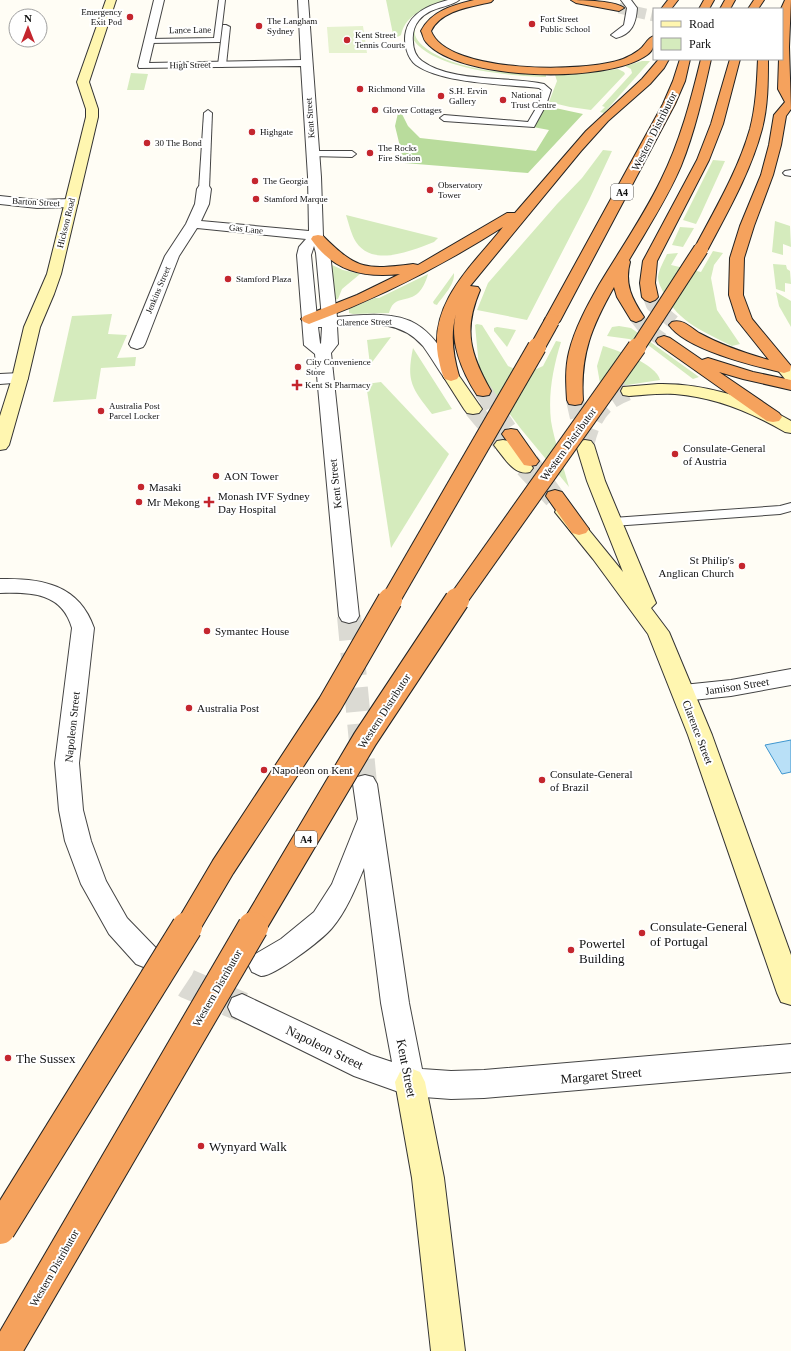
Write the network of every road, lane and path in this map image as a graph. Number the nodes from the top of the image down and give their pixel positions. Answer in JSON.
{"nodes":[{"id":1,"x":111,"y":0,"type":"edge"},
{"id":2,"x":159,"y":0,"type":"edge"},
{"id":3,"x":222,"y":0,"type":"edge"},
{"id":4,"x":230,"y":0,"type":"edge"},
{"id":5,"x":303,"y":0,"type":"edge"},
{"id":6,"x":456,"y":0,"type":"edge"},
{"id":7,"x":488,"y":0,"type":"edge"},
{"id":8,"x":576,"y":0,"type":"edge"},
{"id":9,"x":626,"y":0,"type":"edge"},
{"id":10,"x":673,"y":0,"type":"edge"},
{"id":11,"x":760,"y":0,"type":"edge"},
{"id":12,"x":790,"y":5,"type":"edge"},
{"id":13,"x":619,"y":8,"type":"tunnel mouth"},
{"id":14,"x":667,"y":8,"type":"edge"},
{"id":15,"x":754,"y":8,"type":"edge"},
{"id":16,"x":616,"y":35,"type":"dead end"},
{"id":17,"x":148,"y":41,"type":"junction"},
{"id":18,"x":653,"y":41,"type":"edge"},
{"id":19,"x":783,"y":50,"type":"edge"},
{"id":20,"x":663,"y":60,"type":"edge"},
{"id":21,"x":685,"y":60,"type":"edge"},
{"id":22,"x":706,"y":60,"type":"edge"},
{"id":23,"x":762,"y":60,"type":"edge"},
{"id":24,"x":777,"y":60,"type":"edge"},
{"id":25,"x":733,"y":62,"type":"edge"},
{"id":26,"x":305,"y":63,"type":"junction"},
{"id":27,"x":222,"y":65,"type":"junction"},
{"id":28,"x":768,"y":89,"type":"junction"},
{"id":29,"x":633,"y":94,"type":"junction"},
{"id":30,"x":791,"y":102,"type":"edge"},
{"id":31,"x":208,"y":113,"type":"dead end"},
{"id":32,"x":780,"y":115,"type":"junction"},
{"id":33,"x":444,"y":118,"type":"dead end"},
{"id":34,"x":313,"y":154,"type":"junction"},
{"id":35,"x":352,"y":154,"type":"dead end"},
{"id":36,"x":204,"y":189,"type":"joint"},
{"id":37,"x":0,"y":200,"type":"edge"},
{"id":38,"x":71,"y":203,"type":"junction"},
{"id":39,"x":528,"y":205,"type":"junction"},
{"id":40,"x":193,"y":224,"type":"junction"},
{"id":41,"x":317,"y":238,"type":"junction"},
{"id":42,"x":632,"y":243,"type":"junction"},
{"id":43,"x":433,"y":263,"type":"junction"},
{"id":44,"x":650,"y":297,"type":"tunnel mouth"},
{"id":45,"x":329,"y":317,"type":"junction"},
{"id":46,"x":636,"y":317,"type":"tunnel mouth"},
{"id":47,"x":309,"y":321,"type":"junction"},
{"id":48,"x":677,"y":325,"type":"tunnel mouth"},
{"id":49,"x":137,"y":344,"type":"dead end"},
{"id":50,"x":323,"y":352,"type":"junction"},
{"id":51,"x":789,"y":371,"type":"edge"},
{"id":52,"x":451,"y":376,"type":"junction"},
{"id":53,"x":20,"y":378,"type":"junction"},
{"id":54,"x":0,"y":379,"type":"edge"},
{"id":55,"x":791,"y":385,"type":"edge"},
{"id":56,"x":483,"y":391,"type":"tunnel mouth"},
{"id":57,"x":629,"y":391,"type":"tunnel mouth"},
{"id":58,"x":575,"y":400,"type":"tunnel mouth"},
{"id":59,"x":473,"y":409,"type":"tunnel mouth"},
{"id":60,"x":773,"y":417,"type":"junction"},
{"id":61,"x":791,"y":428,"type":"edge"},
{"id":62,"x":507,"y":439,"type":"tunnel mouth"},
{"id":63,"x":0,"y":445,"type":"edge"},
{"id":64,"x":585,"y":445,"type":"dead end"},
{"id":65,"x":527,"y":464,"type":"tunnel mouth"},
{"id":66,"x":554,"y":497,"type":"tunnel mouth"},
{"id":67,"x":791,"y":507,"type":"edge"},
{"id":68,"x":613,"y":522,"type":"junction"},
{"id":69,"x":0,"y":586,"type":"edge"},
{"id":70,"x":349,"y":616,"type":"tunnel mouth"},
{"id":71,"x":658,"y":632,"type":"junction"},
{"id":72,"x":791,"y":677,"type":"edge"},
{"id":73,"x":684,"y":693,"type":"junction"},
{"id":74,"x":365,"y":784,"type":"tunnel mouth"},
{"id":75,"x":370,"y":820,"type":"junction"},
{"id":76,"x":146,"y":956,"type":"tunnel mouth"},
{"id":77,"x":262,"y":964,"type":"dead end"},
{"id":78,"x":791,"y":993,"type":"edge"},
{"id":79,"x":242,"y":1007,"type":"tunnel mouth"},
{"id":80,"x":791,"y":1058,"type":"edge"},
{"id":81,"x":410,"y":1082,"type":"junction"},
{"id":82,"x":0,"y":1229,"type":"edge"},
{"id":83,"x":6,"y":1351,"type":"edge"},
{"id":84,"x":448,"y":1351,"type":"edge"}],
"edges":[{"from":1,"to":38,"type":"street","name":"Hickson Road"},
{"from":2,"to":17,"type":"street","name":"High Street"},
{"from":3,"to":17,"type":"lane","name":"Lance Lane"},
{"from":4,"to":27,"type":"lane"},
{"from":5,"to":26,"type":"street","name":"Kent Street"},
{"from":6,"to":33,"type":"lane"},
{"from":7,"to":18,"type":"highway"},
{"from":8,"to":13,"type":"highway"},
{"from":9,"to":16,"type":"street"},
{"from":10,"to":14,"type":"highway"},
{"from":11,"to":15,"type":"highway"},
{"from":12,"to":19,"type":"highway"},
{"from":17,"to":27,"type":"street","name":"High Street"},
{"from":19,"to":30,"type":"highway"},
{"from":20,"to":29,"type":"highway"},
{"from":21,"to":82,"type":"highway","name":"Western Distributor","number":"A4","bridge":true},
{"from":22,"to":42,"type":"highway"},
{"from":23,"to":28,"type":"highway"},
{"from":24,"to":28,"type":"highway"},
{"from":25,"to":44,"type":"highway"},
{"from":26,"to":27,"type":"street","name":"High Street"},
{"from":26,"to":34,"type":"street","name":"Kent Street"},
{"from":28,"to":32,"type":"highway"},
{"from":28,"to":83,"type":"highway","name":"Western Distributor","number":"A4","bridge":true},
{"from":29,"to":39,"type":"highway"},
{"from":29,"to":56,"type":"highway"},
{"from":30,"to":32,"type":"highway"},
{"from":31,"to":36,"type":"lane"},
{"from":32,"to":51,"type":"highway"},
{"from":34,"to":35,"type":"lane"},
{"from":34,"to":41,"type":"street","name":"Kent Street"},
{"from":36,"to":40,"type":"street"},
{"from":37,"to":38,"type":"street","name":"Barton Street"},
{"from":38,"to":53,"type":"street","name":"Hickson Road"},
{"from":39,"to":43,"type":"highway"},
{"from":39,"to":52,"type":"highway"},
{"from":40,"to":41,"type":"street","name":"Gas Lane"},
{"from":40,"to":49,"type":"street","name":"Jenkins Street"},
{"from":41,"to":43,"type":"highway"},
{"from":41,"to":45,"type":"street","name":"Kent Street"},
{"from":41,"to":47,"type":"street"},
{"from":42,"to":46,"type":"highway"},
{"from":42,"to":58,"type":"highway"},
{"from":43,"to":45,"type":"highway"},
{"from":45,"to":47,"type":"street","name":"Clarence Street"},
{"from":45,"to":50,"type":"street","name":"Kent Street"},
{"from":45,"to":52,"type":"street","name":"Clarence Street"},
{"from":47,"to":50,"type":"street"},
{"from":48,"to":51,"type":"highway"},
{"from":50,"to":70,"type":"street","name":"Kent Street"},
{"from":52,"to":59,"type":"street","name":"Clarence Street"},
{"from":53,"to":54,"type":"street"},
{"from":53,"to":63,"type":"street","name":"Hickson Road"},
{"from":55,"to":60,"type":"highway"},
{"from":57,"to":60,"type":"street"},
{"from":60,"to":61,"type":"street"},
{"from":62,"to":65,"type":"street"},
{"from":64,"to":68,"type":"street"},
{"from":66,"to":71,"type":"street","name":"Clarence Street"},
{"from":67,"to":68,"type":"lane"},
{"from":68,"to":71,"type":"street"},
{"from":69,"to":76,"type":"street","name":"Napoleon Street"},
{"from":71,"to":73,"type":"street","name":"Clarence Street"},
{"from":72,"to":73,"type":"street","name":"Jamison Street"},
{"from":73,"to":78,"type":"street","name":"Clarence Street"},
{"from":74,"to":75,"type":"street","name":"Kent Street"},
{"from":75,"to":77,"type":"street"},
{"from":75,"to":81,"type":"street","name":"Kent Street"},
{"from":79,"to":81,"type":"street","name":"Napoleon Street"},
{"from":80,"to":81,"type":"street","name":"Margaret Street"},
{"from":81,"to":84,"type":"street","name":"Kent Street"}]}
